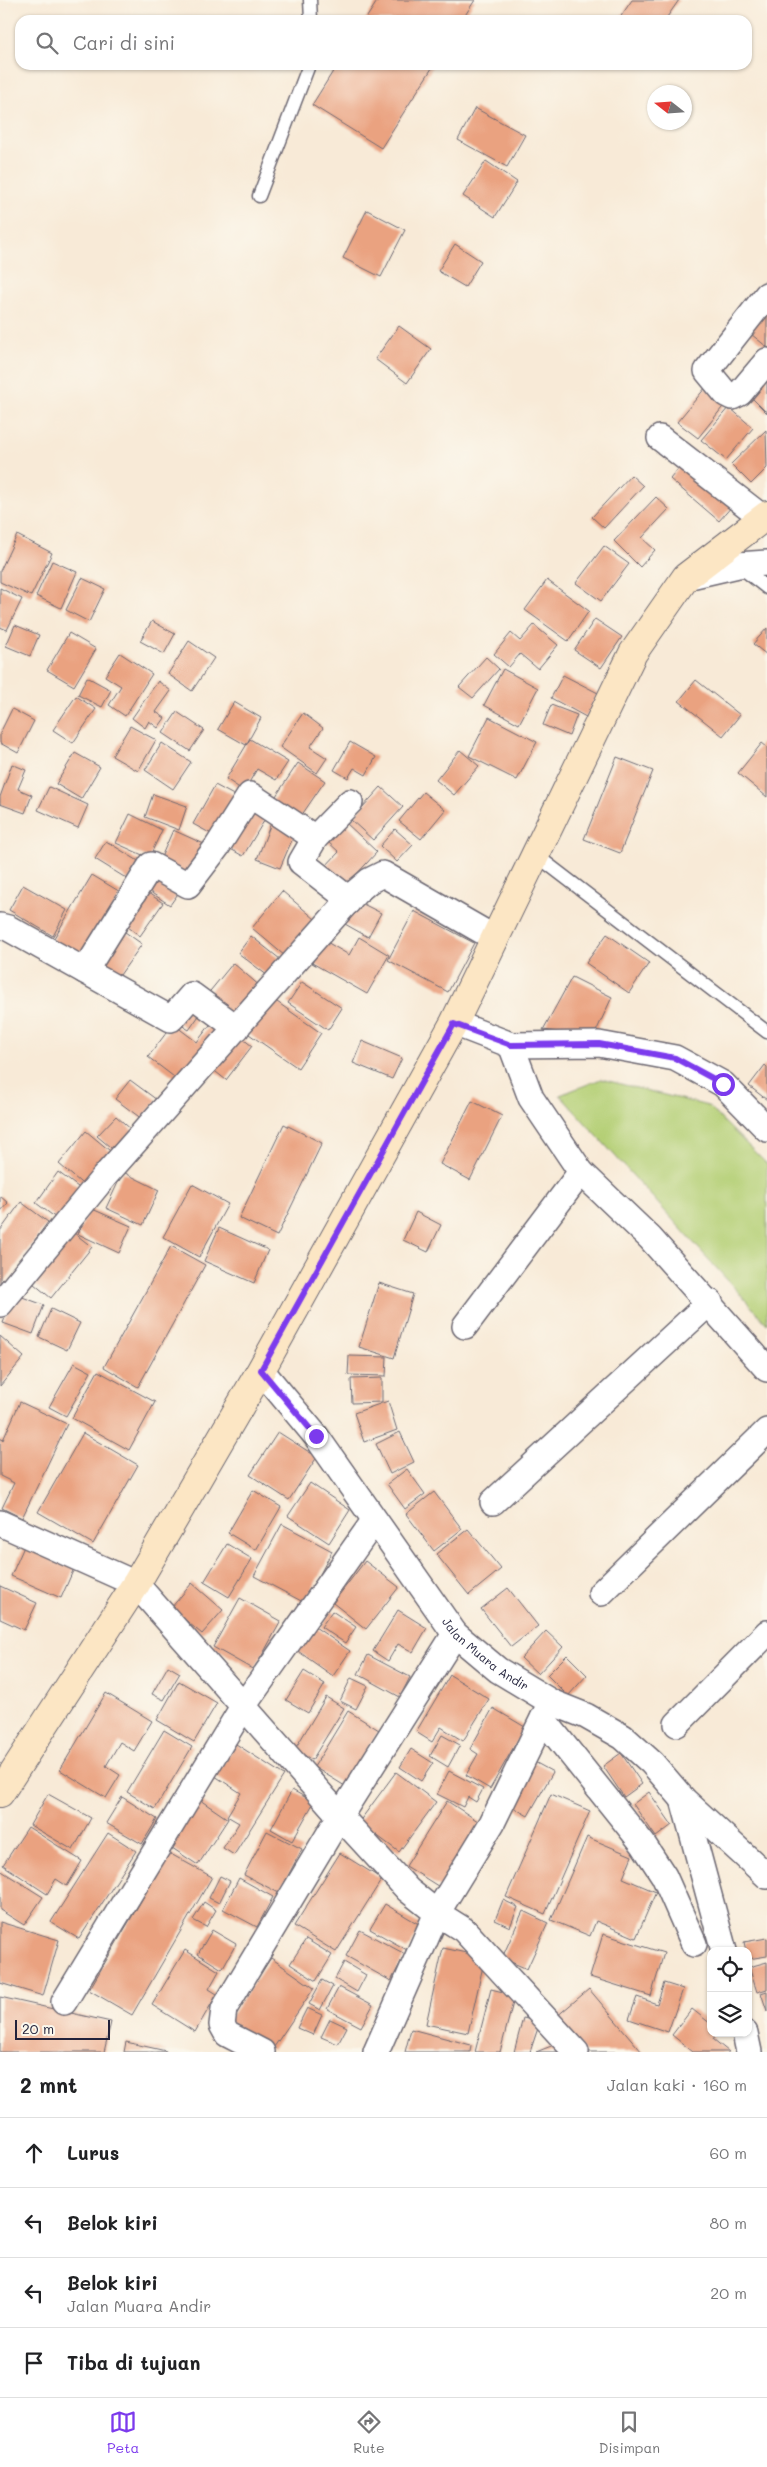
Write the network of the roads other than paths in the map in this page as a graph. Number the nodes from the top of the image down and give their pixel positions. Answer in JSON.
{"nodes":[{"id":1,"x":310,"y":0,"type":"edge"},
{"id":2,"x":311,"y":15,"type":"edge"},
{"id":3,"x":307,"y":70,"type":"edge"},
{"id":4,"x":259,"y":196,"type":"dead end"},
{"id":5,"x":767,"y":295,"type":"edge"},
{"id":6,"x":767,"y":361,"type":"edge"},
{"id":7,"x":660,"y":438,"type":"dead end"},
{"id":8,"x":765,"y":516,"type":"edge"},
{"id":9,"x":767,"y":563,"type":"edge"},
{"id":10,"x":738,"y":565,"type":"junction"},
{"id":11,"x":686,"y":577,"type":"junction"},
{"id":12,"x":767,"y":588,"type":"edge"},
{"id":13,"x":350,"y":802,"type":"dead end"},
{"id":14,"x":316,"y":838,"type":"junction"},
{"id":15,"x":536,"y":855,"type":"junction"},
{"id":16,"x":348,"y":902,"type":"junction"},
{"id":17,"x":0,"y":926,"type":"edge"},
{"id":18,"x":496,"y":939,"type":"junction"},
{"id":19,"x":84,"y":971,"type":"junction"},
{"id":20,"x":454,"y":1024,"type":"junction"},
{"id":21,"x":237,"y":1028,"type":"junction"},
{"id":22,"x":767,"y":1032,"type":"edge"},
{"id":23,"x":511,"y":1045,"type":"junction"},
{"id":24,"x":767,"y":1130,"type":"edge"},
{"id":25,"x":581,"y":1172,"type":"junction"},
{"id":26,"x":710,"y":1302,"type":"junction"},
{"id":27,"x":0,"y":1304,"type":"edge"},
{"id":28,"x":465,"y":1326,"type":"dead end"},
{"id":29,"x":767,"y":1369,"type":"edge"},
{"id":30,"x":261,"y":1370,"type":"junction"},
{"id":31,"x":767,"y":1431,"type":"edge"},
{"id":32,"x":493,"y":1502,"type":"dead end"},
{"id":33,"x":374,"y":1521,"type":"junction"},
{"id":34,"x":0,"y":1523,"type":"edge"},
{"id":35,"x":136,"y":1584,"type":"junction"},
{"id":36,"x":601,"y":1593,"type":"dead end"},
{"id":37,"x":767,"y":1633,"type":"edge"},
{"id":38,"x":455,"y":1634,"type":"junction"},
{"id":39,"x":244,"y":1705,"type":"junction"},
{"id":40,"x":547,"y":1710,"type":"junction"},
{"id":41,"x":677,"y":1724,"type":"dead end"},
{"id":42,"x":0,"y":1793,"type":"edge"},
{"id":43,"x":683,"y":1799,"type":"junction"},
{"id":44,"x":340,"y":1816,"type":"junction"},
{"id":45,"x":767,"y":1876,"type":"edge"},
{"id":46,"x":438,"y":1913,"type":"junction"},
{"id":47,"x":694,"y":1944,"type":"dead end"},
{"id":48,"x":723,"y":1947,"type":"edge"},
{"id":49,"x":64,"y":2002,"type":"dead end"},
{"id":50,"x":747,"y":2037,"type":"edge"},
{"id":51,"x":262,"y":2052,"type":"edge"},
{"id":52,"x":376,"y":2052,"type":"edge"},
{"id":53,"x":576,"y":2052,"type":"edge"},
{"id":54,"x":749,"y":2052,"type":"edge"}],
"edges":[{"from":1,"to":2,"type":"lane"},
{"from":3,"to":4,"type":"lane"},
{"from":5,"to":6,"type":"street"},
{"from":7,"to":8,"type":"street"},
{"from":8,"to":11,"type":"main road"},
{"from":9,"to":10,"type":"street"},
{"from":10,"to":11,"type":"street"},
{"from":10,"to":12,"type":"lane"},
{"from":11,"to":15,"type":"main road"},
{"from":13,"to":14,"type":"street"},
{"from":14,"to":16,"type":"street"},
{"from":14,"to":19,"type":"street"},
{"from":15,"to":18,"type":"main road"},
{"from":15,"to":22,"type":"lane"},
{"from":16,"to":18,"type":"street"},
{"from":16,"to":21,"type":"street"},
{"from":17,"to":19,"type":"street"},
{"from":18,"to":20,"type":"main road"},
{"from":19,"to":21,"type":"street"},
{"from":20,"to":23,"type":"street"},
{"from":20,"to":30,"type":"main road"},
{"from":21,"to":27,"type":"street"},
{"from":23,"to":24,"type":"street"},
{"from":23,"to":25,"type":"street"},
{"from":25,"to":26,"type":"street"},
{"from":25,"to":28,"type":"street"},
{"from":26,"to":29,"type":"street"},
{"from":26,"to":32,"type":"street"},
{"from":30,"to":33,"type":"street","name":"Jalan Muara Andir"},
{"from":30,"to":35,"type":"main road"},
{"from":31,"to":36,"type":"street"},
{"from":33,"to":38,"type":"street","name":"Jalan Muara Andir"},
{"from":33,"to":39,"type":"street"},
{"from":34,"to":35,"type":"street"},
{"from":35,"to":39,"type":"street"},
{"from":35,"to":42,"type":"main road"},
{"from":37,"to":41,"type":"street"},
{"from":38,"to":40,"type":"street","name":"Jalan Muara Andir"},
{"from":38,"to":44,"type":"street"},
{"from":39,"to":44,"type":"street"},
{"from":39,"to":49,"type":"street"},
{"from":40,"to":43,"type":"street","name":"Jalan Muara Andir"},
{"from":40,"to":46,"type":"street"},
{"from":40,"to":47,"type":"street"},
{"from":43,"to":45,"type":"street","name":"Jalan Muara Andir"},
{"from":43,"to":48,"type":"street"},
{"from":44,"to":46,"type":"street"},
{"from":44,"to":51,"type":"street"},
{"from":46,"to":52,"type":"street"},
{"from":46,"to":53,"type":"street"},
{"from":50,"to":54,"type":"street"}]}
